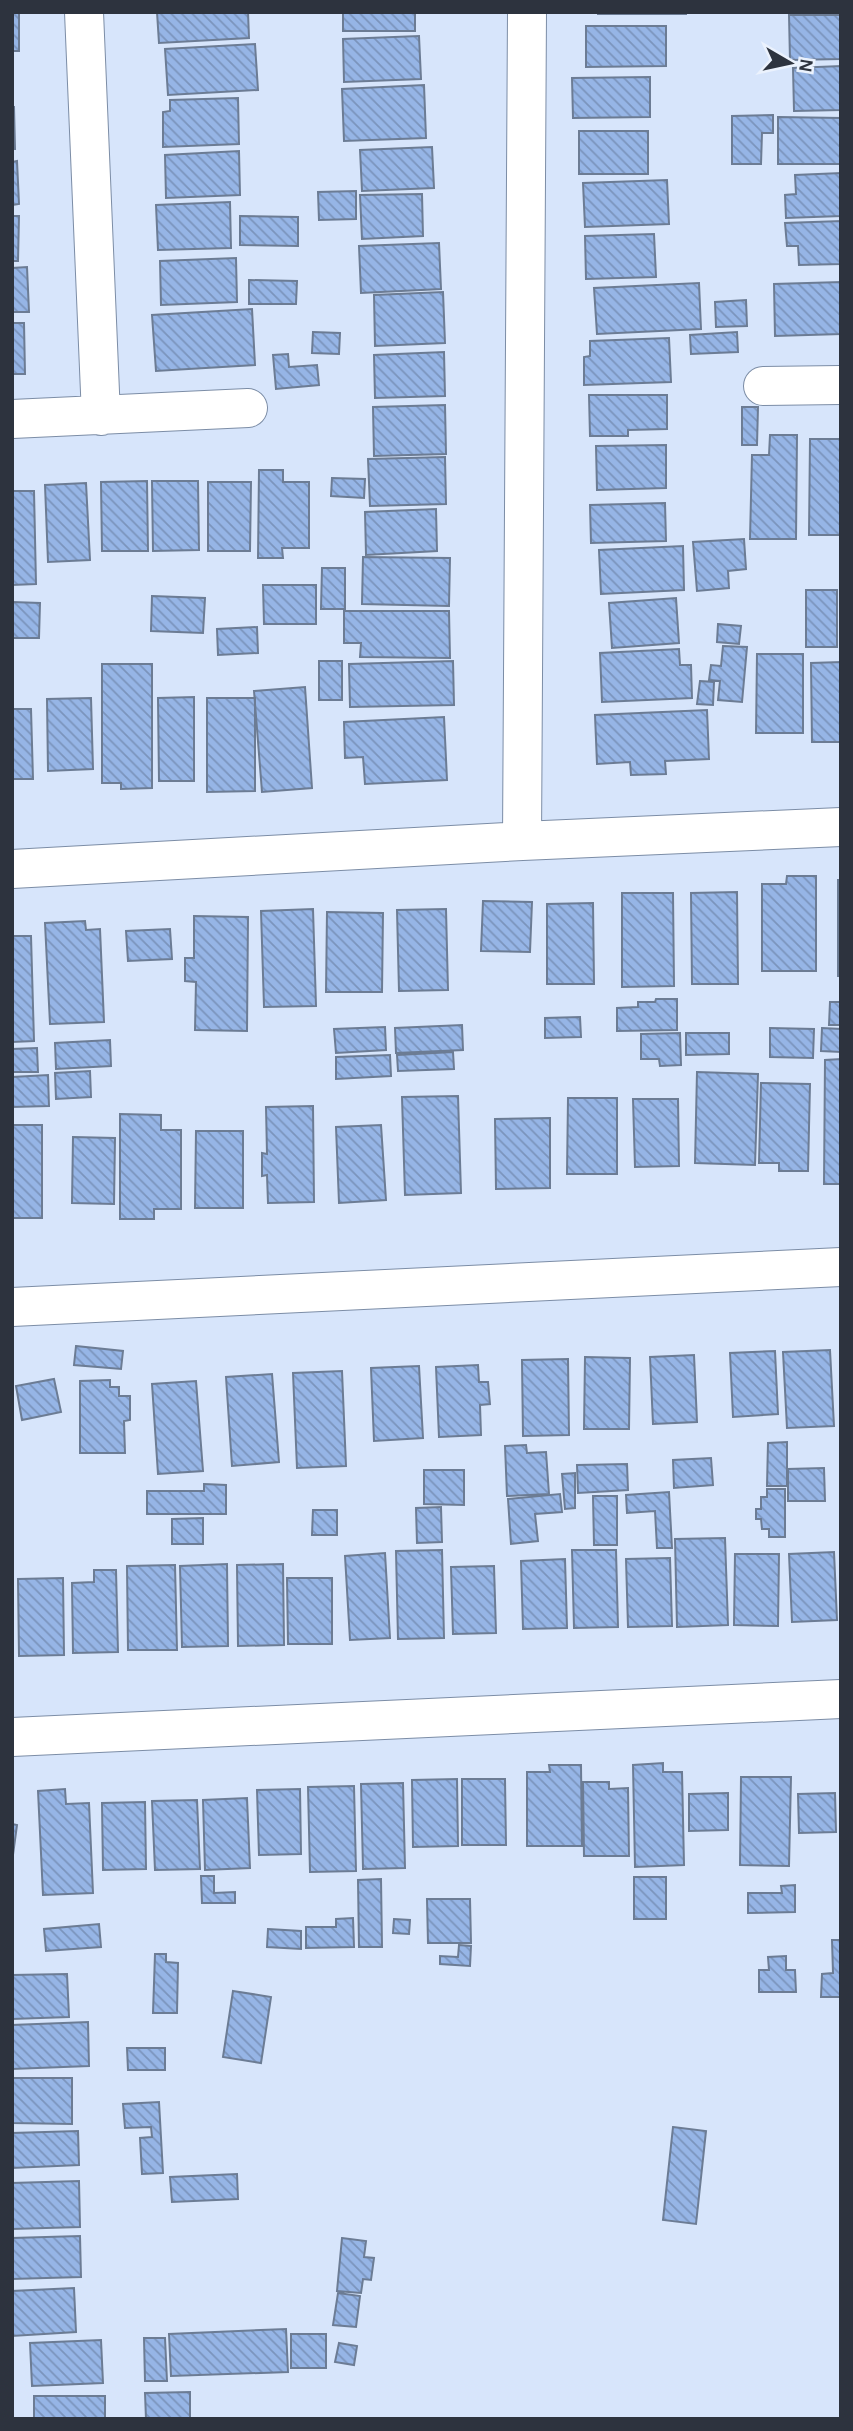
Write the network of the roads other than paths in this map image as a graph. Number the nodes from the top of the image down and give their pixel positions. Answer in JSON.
{"nodes":[{"id":1,"x":84,"y":12,"type":"edge"},
{"id":2,"x":527,"y":12,"type":"edge"},
{"id":3,"x":841,"y":385,"type":"edge"},
{"id":4,"x":763,"y":386,"type":"dead end"},
{"id":5,"x":248,"y":408,"type":"dead end"},
{"id":6,"x":101,"y":416,"type":"junction"},
{"id":7,"x":12,"y":419,"type":"edge"},
{"id":8,"x":841,"y":827,"type":"edge"},
{"id":9,"x":522,"y":841,"type":"junction"},
{"id":10,"x":12,"y":869,"type":"edge"},
{"id":11,"x":841,"y":1267,"type":"edge"},
{"id":12,"x":12,"y":1307,"type":"edge"},
{"id":13,"x":841,"y":1699,"type":"edge"},
{"id":14,"x":12,"y":1737,"type":"edge"}],
"edges":[{"from":1,"to":6,"type":"street"},
{"from":2,"to":9,"type":"street"},
{"from":3,"to":4,"type":"street"},
{"from":5,"to":6,"type":"street"},
{"from":6,"to":7,"type":"street"},
{"from":8,"to":9,"type":"street"},
{"from":9,"to":10,"type":"street"},
{"from":11,"to":12,"type":"street"},
{"from":13,"to":14,"type":"street"}]}
